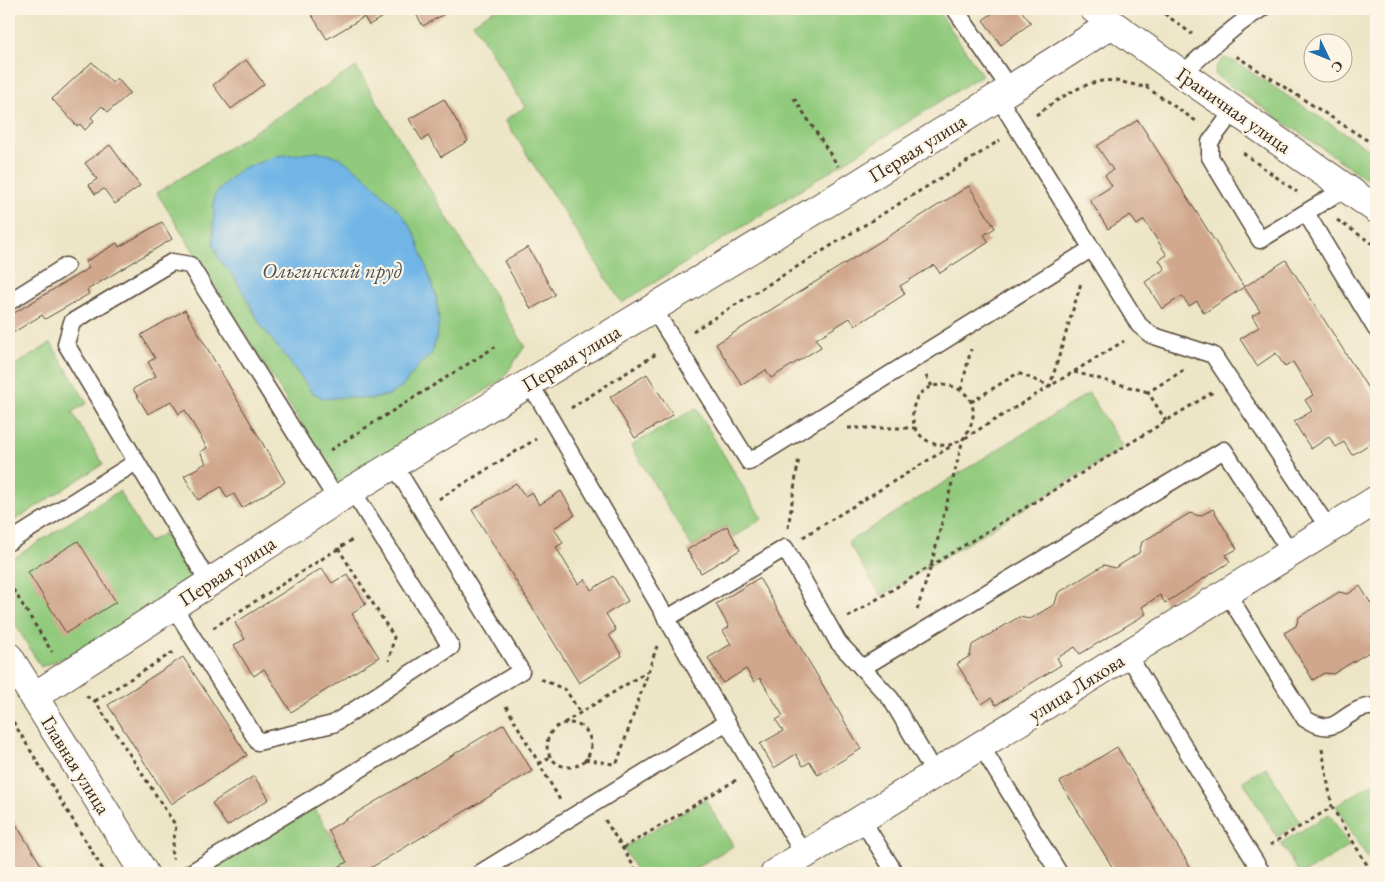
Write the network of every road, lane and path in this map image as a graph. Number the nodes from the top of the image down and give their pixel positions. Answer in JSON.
{"nodes":[{"id":1,"x":955,"y":9,"type":"edge"},
{"id":2,"x":1158,"y":9,"type":"edge"},
{"id":3,"x":1252,"y":11,"type":"edge"},
{"id":4,"x":1103,"y":16,"type":"edge"},
{"id":5,"x":1214,"y":45,"type":"junction"},
{"id":6,"x":1174,"y":68,"type":"junction"},
{"id":7,"x":1146,"y":87,"type":"junction"},
{"id":8,"x":1004,"y":93,"type":"junction"},
{"id":9,"x":794,"y":98,"type":"dead end"},
{"id":10,"x":1234,"y":110,"type":"junction"},
{"id":11,"x":1018,"y":128,"type":"junction"},
{"id":12,"x":1216,"y":134,"type":"junction"},
{"id":13,"x":1376,"y":146,"type":"edge"},
{"id":14,"x":852,"y":188,"type":"junction"},
{"id":15,"x":1346,"y":188,"type":"junction"},
{"id":16,"x":1311,"y":209,"type":"junction"},
{"id":17,"x":1376,"y":209,"type":"edge"},
{"id":18,"x":1376,"y":246,"type":"edge"},
{"id":19,"x":1091,"y":249,"type":"junction"},
{"id":20,"x":66,"y":266,"type":"dead end"},
{"id":21,"x":9,"y":302,"type":"edge"},
{"id":22,"x":652,"y":308,"type":"junction"},
{"id":23,"x":980,"y":318,"type":"junction"},
{"id":24,"x":1144,"y":328,"type":"junction"},
{"id":25,"x":1376,"y":329,"type":"edge"},
{"id":26,"x":675,"y":343,"type":"junction"},
{"id":27,"x":495,"y":347,"type":"dead end"},
{"id":28,"x":1200,"y":351,"type":"junction"},
{"id":29,"x":1073,"y":372,"type":"junction"},
{"id":30,"x":1231,"y":381,"type":"junction"},
{"id":31,"x":526,"y":385,"type":"junction"},
{"id":32,"x":1050,"y":386,"type":"junction"},
{"id":33,"x":961,"y":390,"type":"junction"},
{"id":34,"x":1148,"y":392,"type":"junction"},
{"id":35,"x":971,"y":402,"type":"junction"},
{"id":36,"x":1166,"y":422,"type":"junction"},
{"id":37,"x":553,"y":424,"type":"junction"},
{"id":38,"x":804,"y":428,"type":"junction"},
{"id":39,"x":915,"y":428,"type":"junction"},
{"id":40,"x":963,"y":439,"type":"junction"},
{"id":41,"x":312,"y":461,"type":"junction"},
{"id":42,"x":136,"y":462,"type":"junction"},
{"id":43,"x":394,"y":465,"type":"junction"},
{"id":44,"x":344,"y":495,"type":"junction"},
{"id":45,"x":1376,"y":500,"type":"edge"},
{"id":46,"x":419,"y":505,"type":"junction"},
{"id":47,"x":375,"y":526,"type":"junction"},
{"id":48,"x":1329,"y":529,"type":"junction"},
{"id":49,"x":9,"y":542,"type":"edge"},
{"id":50,"x":338,"y":548,"type":"junction"},
{"id":51,"x":785,"y":548,"type":"junction"},
{"id":52,"x":1291,"y":553,"type":"junction"},
{"id":53,"x":931,"y":566,"type":"junction"},
{"id":54,"x":9,"y":583,"type":"edge"},
{"id":55,"x":209,"y":583,"type":"junction"},
{"id":56,"x":1227,"y":593,"type":"junction"},
{"id":57,"x":173,"y":606,"type":"junction"},
{"id":58,"x":666,"y":619,"type":"junction"},
{"id":59,"x":830,"y":628,"type":"junction"},
{"id":60,"x":194,"y":640,"type":"junction"},
{"id":61,"x":907,"y":642,"type":"junction"},
{"id":62,"x":1128,"y":654,"type":"junction"},
{"id":63,"x":9,"y":657,"type":"edge"},
{"id":64,"x":862,"y":668,"type":"junction"},
{"id":65,"x":521,"y":671,"type":"junction"},
{"id":66,"x":648,"y":671,"type":"junction"},
{"id":67,"x":66,"y":675,"type":"junction"},
{"id":68,"x":495,"y":687,"type":"junction"},
{"id":69,"x":384,"y":691,"type":"junction"},
{"id":70,"x":33,"y":697,"type":"junction"},
{"id":71,"x":95,"y":701,"type":"junction"},
{"id":72,"x":1376,"y":706,"type":"edge"},
{"id":73,"x":580,"y":713,"type":"junction"},
{"id":74,"x":9,"y":715,"type":"edge"},
{"id":75,"x":727,"y":722,"type":"junction"},
{"id":76,"x":561,"y":725,"type":"junction"},
{"id":77,"x":1318,"y":726,"type":"junction"},
{"id":78,"x":981,"y":746,"type":"junction"},
{"id":79,"x":550,"y":757,"type":"junction"},
{"id":80,"x":585,"y":759,"type":"junction"},
{"id":81,"x":539,"y":764,"type":"junction"},
{"id":82,"x":754,"y":769,"type":"junction"},
{"id":83,"x":935,"y":774,"type":"junction"},
{"id":84,"x":595,"y":803,"type":"junction"},
{"id":85,"x":1332,"y":807,"type":"junction"},
{"id":86,"x":571,"y":818,"type":"junction"},
{"id":87,"x":862,"y":820,"type":"junction"},
{"id":88,"x":622,"y":848,"type":"junction"},
{"id":89,"x":804,"y":855,"type":"junction"},
{"id":90,"x":1251,"y":856,"type":"junction"},
{"id":91,"x":175,"y":862,"type":"dead end"},
{"id":92,"x":105,"y":873,"type":"edge"},
{"id":93,"x":144,"y":873,"type":"edge"},
{"id":94,"x":190,"y":873,"type":"edge"},
{"id":95,"x":480,"y":873,"type":"edge"},
{"id":96,"x":638,"y":873,"type":"edge"},
{"id":97,"x":775,"y":873,"type":"edge"},
{"id":98,"x":895,"y":873,"type":"edge"},
{"id":99,"x":1059,"y":873,"type":"edge"},
{"id":100,"x":1262,"y":873,"type":"edge"},
{"id":101,"x":1372,"y":873,"type":"edge"}],
"edges":[{"from":1,"to":8,"type":"lane"},
{"from":2,"to":5,"type":"path"},
{"from":3,"to":5,"type":"lane"},
{"from":4,"to":6,"type":"street","name":"Граничная улица"},
{"from":4,"to":8,"type":"street","name":"Первая улица"},
{"from":5,"to":6,"type":"lane"},
{"from":5,"to":13,"type":"path"},
{"from":6,"to":7,"type":"path"},
{"from":6,"to":10,"type":"street","name":"Граничная улица"},
{"from":7,"to":11,"type":"path"},
{"from":7,"to":12,"type":"path"},
{"from":8,"to":11,"type":"lane"},
{"from":8,"to":14,"type":"street","name":"Первая улица"},
{"from":9,"to":14,"type":"path"},
{"from":10,"to":12,"type":"lane"},
{"from":10,"to":15,"type":"street","name":"Граничная улица"},
{"from":11,"to":19,"type":"lane"},
{"from":11,"to":26,"type":"path"},
{"from":12,"to":16,"type":"path"},
{"from":12,"to":16,"type":"lane"},
{"from":14,"to":22,"type":"street","name":"Первая улица"},
{"from":15,"to":16,"type":"lane"},
{"from":15,"to":17,"type":"street","name":"Граничная улица"},
{"from":16,"to":18,"type":"path"},
{"from":16,"to":25,"type":"lane"},
{"from":19,"to":23,"type":"lane"},
{"from":19,"to":24,"type":"lane"},
{"from":19,"to":32,"type":"path"},
{"from":20,"to":21,"type":"lane"},
{"from":22,"to":26,"type":"lane"},
{"from":22,"to":31,"type":"street","name":"Первая улица"},
{"from":23,"to":33,"type":"path"},
{"from":23,"to":38,"type":"lane"},
{"from":24,"to":28,"type":"lane"},
{"from":24,"to":29,"type":"path"},
{"from":26,"to":37,"type":"path"},
{"from":26,"to":38,"type":"lane"},
{"from":27,"to":41,"type":"path"},
{"from":28,"to":30,"type":"lane"},
{"from":28,"to":34,"type":"path"},
{"from":29,"to":32,"type":"path"},
{"from":29,"to":34,"type":"path"},
{"from":30,"to":36,"type":"path"},
{"from":30,"to":48,"type":"lane"},
{"from":31,"to":37,"type":"lane"},
{"from":31,"to":43,"type":"street","name":"Первая улица"},
{"from":32,"to":35,"type":"path"},
{"from":32,"to":40,"type":"path"},
{"from":33,"to":35,"type":"path"},
{"from":33,"to":39,"type":"path"},
{"from":34,"to":36,"type":"path"},
{"from":35,"to":40,"type":"path"},
{"from":36,"to":53,"type":"path"},
{"from":37,"to":46,"type":"path"},
{"from":37,"to":58,"type":"lane"},
{"from":38,"to":39,"type":"path"},
{"from":38,"to":51,"type":"path"},
{"from":39,"to":40,"type":"path"},
{"from":40,"to":51,"type":"path"},
{"from":40,"to":53,"type":"path"},
{"from":41,"to":42,"type":"lane"},
{"from":41,"to":44,"type":"lane"},
{"from":42,"to":49,"type":"lane"},
{"from":42,"to":55,"type":"lane"},
{"from":43,"to":44,"type":"street","name":"Первая улица"},
{"from":43,"to":46,"type":"lane"},
{"from":44,"to":47,"type":"lane"},
{"from":44,"to":55,"type":"street","name":"Первая улица"},
{"from":45,"to":48,"type":"street","name":"улица Ляхова"},
{"from":46,"to":65,"type":"lane"},
{"from":47,"to":50,"type":"path"},
{"from":47,"to":69,"type":"lane"},
{"from":48,"to":52,"type":"street","name":"улица Ляхова"},
{"from":50,"to":60,"type":"path"},
{"from":50,"to":69,"type":"path"},
{"from":51,"to":58,"type":"lane"},
{"from":51,"to":59,"type":"lane"},
{"from":52,"to":56,"type":"street","name":"улица Ляхова"},
{"from":52,"to":61,"type":"lane"},
{"from":53,"to":59,"type":"path"},
{"from":53,"to":61,"type":"path"},
{"from":54,"to":67,"type":"path"},
{"from":55,"to":57,"type":"street","name":"Первая улица"},
{"from":56,"to":62,"type":"street","name":"улица Ляхова"},
{"from":56,"to":77,"type":"lane"},
{"from":57,"to":60,"type":"lane"},
{"from":57,"to":67,"type":"street","name":"Первая улица"},
{"from":58,"to":66,"type":"path"},
{"from":58,"to":75,"type":"lane"},
{"from":59,"to":64,"type":"lane"},
{"from":60,"to":69,"type":"lane"},
{"from":60,"to":71,"type":"path"},
{"from":61,"to":64,"type":"lane"},
{"from":62,"to":78,"type":"street","name":"улица Ляхова"},
{"from":62,"to":90,"type":"lane"},
{"from":63,"to":70,"type":"street","name":"Главная улица"},
{"from":64,"to":83,"type":"lane"},
{"from":65,"to":68,"type":"lane"},
{"from":65,"to":73,"type":"path"},
{"from":66,"to":73,"type":"path"},
{"from":66,"to":80,"type":"path"},
{"from":67,"to":70,"type":"street","name":"Первая улица"},
{"from":67,"to":71,"type":"path"},
{"from":68,"to":81,"type":"path"},
{"from":68,"to":94,"type":"lane"},
{"from":70,"to":93,"type":"street","name":"Главная улица"},
{"from":71,"to":91,"type":"path"},
{"from":72,"to":77,"type":"lane"},
{"from":73,"to":76,"type":"path"},
{"from":74,"to":92,"type":"path"},
{"from":75,"to":82,"type":"lane"},
{"from":75,"to":84,"type":"lane"},
{"from":76,"to":79,"type":"path"},
{"from":76,"to":80,"type":"path"},
{"from":77,"to":85,"type":"path"},
{"from":78,"to":83,"type":"street","name":"улица Ляхова"},
{"from":78,"to":99,"type":"lane"},
{"from":79,"to":80,"type":"path"},
{"from":79,"to":81,"type":"path"},
{"from":81,"to":86,"type":"path"},
{"from":82,"to":88,"type":"path"},
{"from":82,"to":89,"type":"lane"},
{"from":83,"to":87,"type":"street","name":"улица Ляхова"},
{"from":84,"to":86,"type":"lane"},
{"from":84,"to":88,"type":"path"},
{"from":85,"to":90,"type":"path"},
{"from":85,"to":101,"type":"path"},
{"from":86,"to":95,"type":"lane"},
{"from":87,"to":89,"type":"street","name":"улица Ляхова"},
{"from":87,"to":98,"type":"lane"},
{"from":88,"to":96,"type":"path"},
{"from":89,"to":97,"type":"street","name":"улица Ляхова"},
{"from":90,"to":100,"type":"lane"}]}
